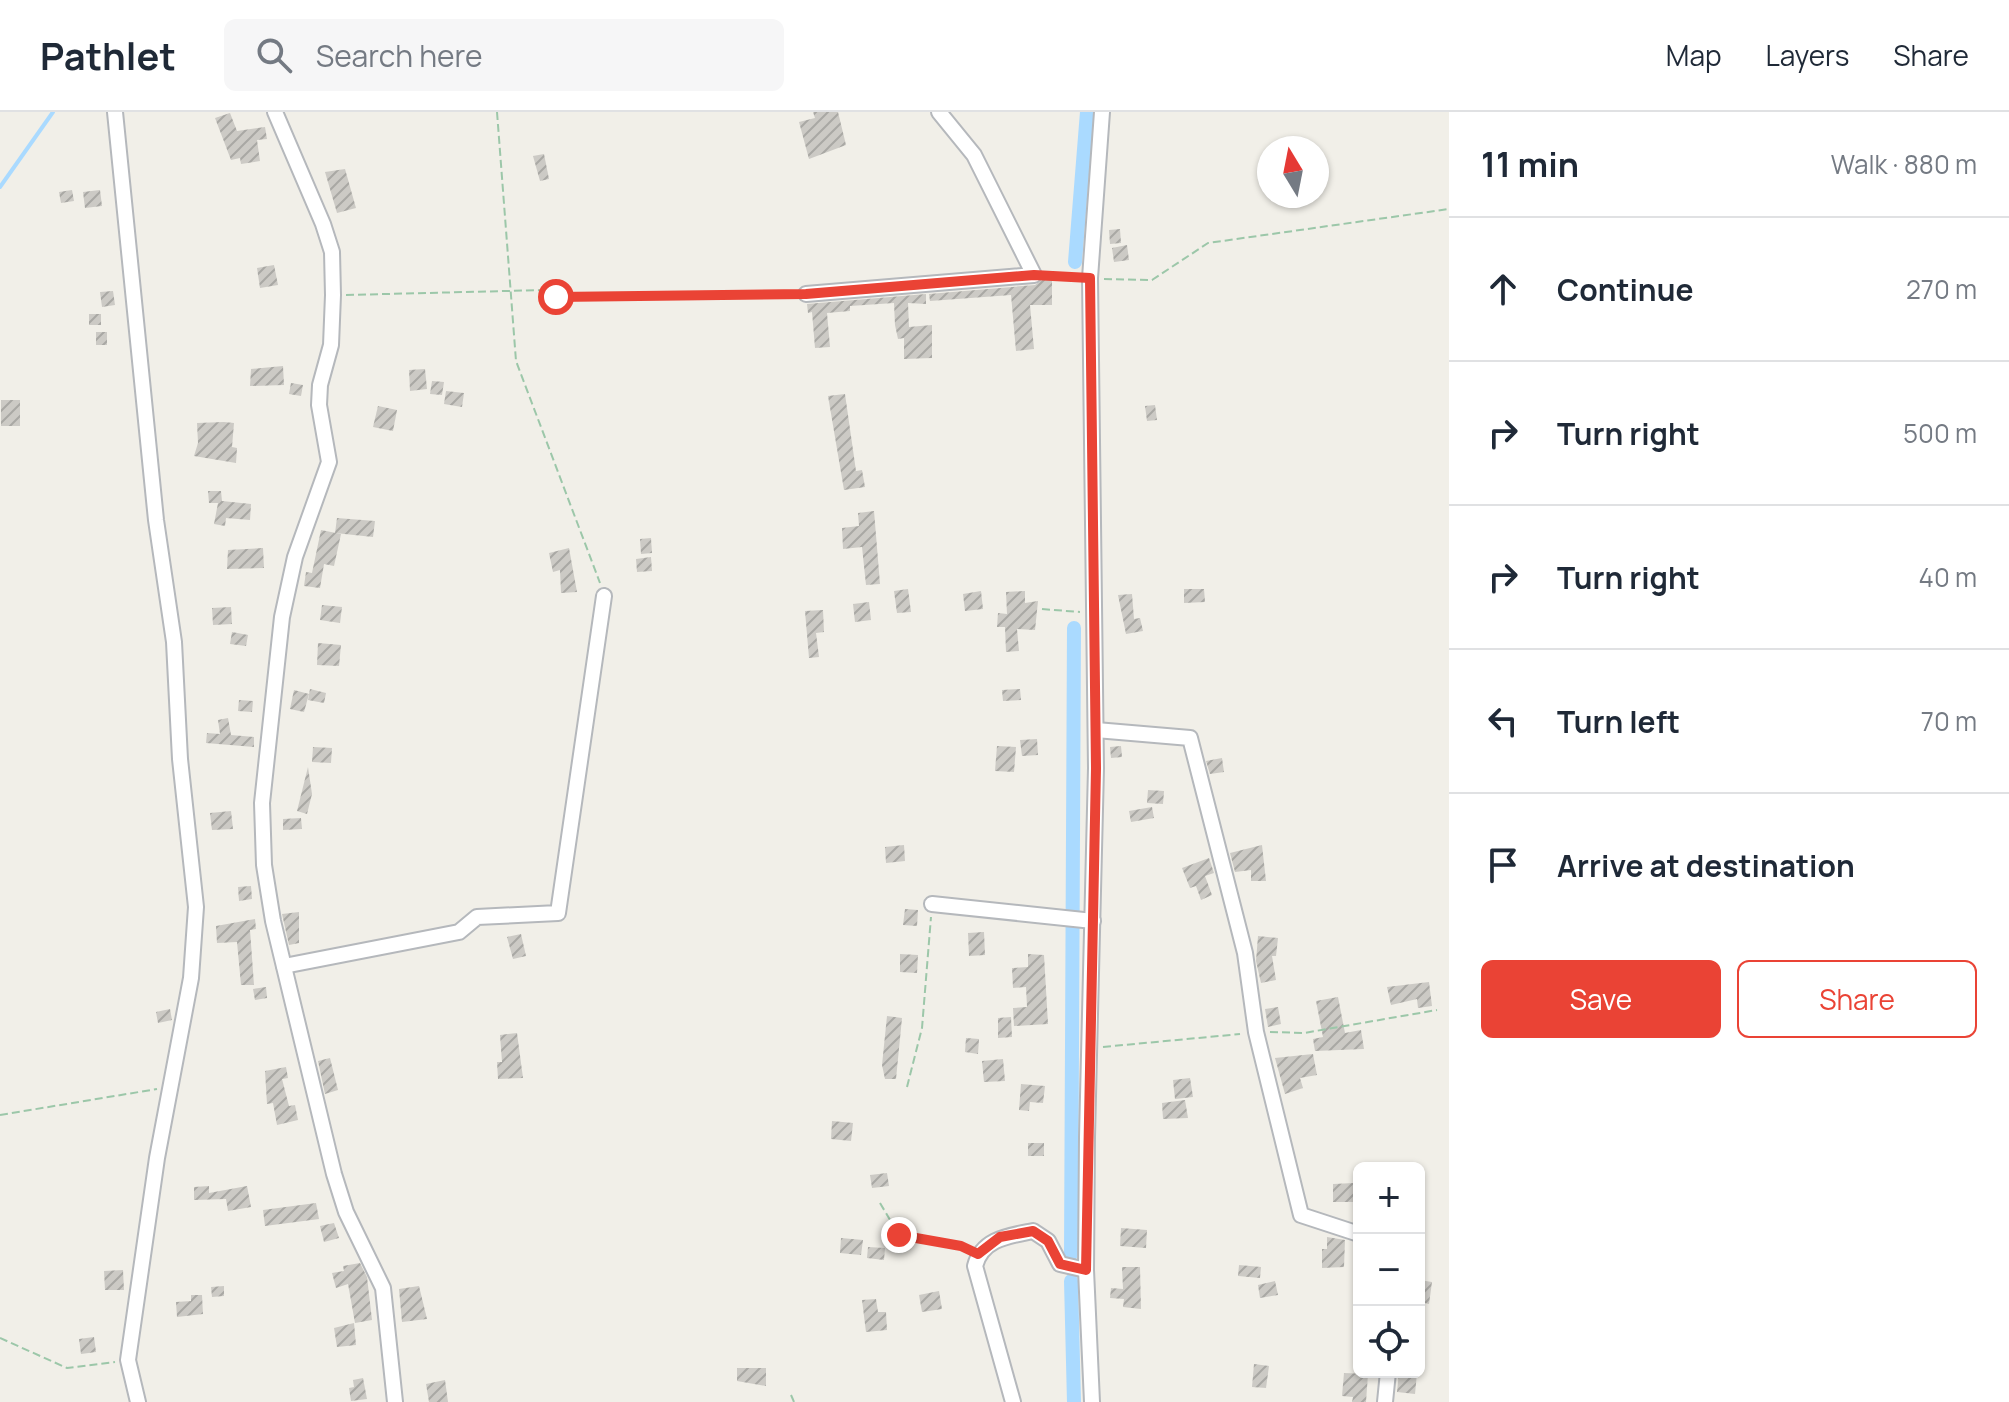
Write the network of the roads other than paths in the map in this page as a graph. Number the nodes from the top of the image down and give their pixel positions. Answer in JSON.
{"nodes":[{"id":1,"x":115,"y":112,"type":"edge"},
{"id":2,"x":275,"y":112,"type":"edge"},
{"id":3,"x":939,"y":112,"type":"edge"},
{"id":4,"x":1102,"y":112,"type":"edge"},
{"id":5,"x":806,"y":294,"type":"road end"},
{"id":6,"x":604,"y":596,"type":"road end"},
{"id":7,"x":1096,"y":730,"type":"junction"},
{"id":8,"x":932,"y":904,"type":"road end"},
{"id":9,"x":1086,"y":920,"type":"junction"},
{"id":10,"x":284,"y":966,"type":"junction"},
{"id":11,"x":1353,"y":1232,"type":"edge"},
{"id":12,"x":1086,"y":1270,"type":"junction"},
{"id":13,"x":1387,"y":1378,"type":"edge"},
{"id":14,"x":138,"y":1402,"type":"edge"},
{"id":15,"x":395,"y":1402,"type":"edge"},
{"id":16,"x":1013,"y":1402,"type":"edge"},
{"id":17,"x":1092,"y":1402,"type":"edge"},
{"id":18,"x":1385,"y":1402,"type":"edge"}],
"edges":[{"from":1,"to":14,"type":"street"},
{"from":2,"to":10,"type":"street"},
{"from":3,"to":5,"type":"street"},
{"from":4,"to":7,"type":"street"},
{"from":6,"to":10,"type":"street"},
{"from":7,"to":9,"type":"street"},
{"from":7,"to":11,"type":"street"},
{"from":8,"to":9,"type":"street"},
{"from":9,"to":12,"type":"street"},
{"from":10,"to":15,"type":"street"},
{"from":12,"to":16,"type":"street"},
{"from":12,"to":17,"type":"street"},
{"from":13,"to":18,"type":"street"}]}
